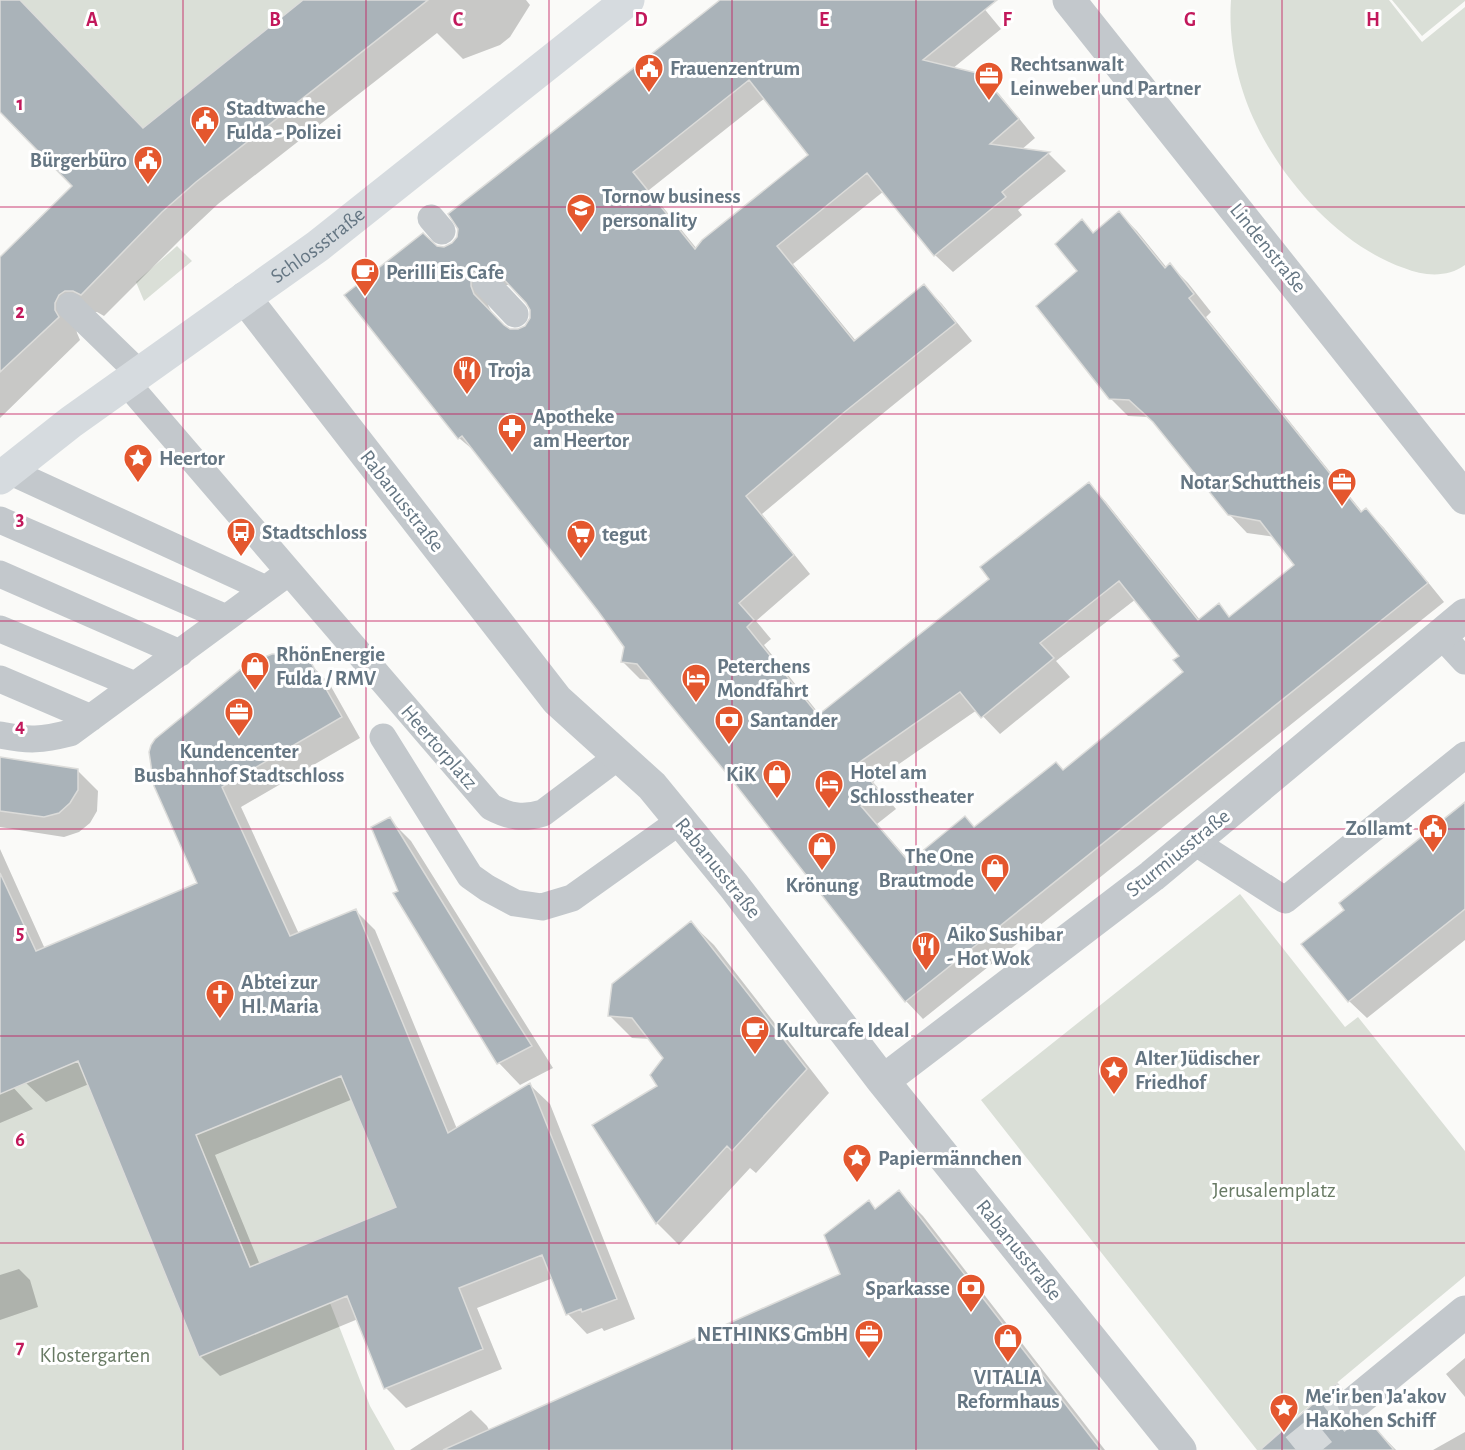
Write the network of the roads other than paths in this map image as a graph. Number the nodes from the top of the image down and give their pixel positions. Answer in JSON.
{"nodes":[{"id":1,"x":628,"y":0,"type":"edge"},
{"id":2,"x":1077,"y":5,"type":"edge"},
{"id":3,"x":486,"y":283,"type":"dead end"},
{"id":4,"x":245,"y":298,"type":"junction"},
{"id":5,"x":70,"y":306,"type":"dead end"},
{"id":6,"x":515,"y":314,"type":"dead end"},
{"id":7,"x":132,"y":378,"type":"junction"},
{"id":8,"x":5,"y":475,"type":"edge"},
{"id":9,"x":1465,"y":498,"type":"edge"},
{"id":10,"x":0,"y":520,"type":"edge"},
{"id":11,"x":289,"y":572,"type":"junction"},
{"id":12,"x":0,"y":574,"type":"edge"},
{"id":13,"x":266,"y":589,"type":"junction"},
{"id":14,"x":226,"y":618,"type":"junction"},
{"id":15,"x":1453,"y":625,"type":"edge"},
{"id":16,"x":0,"y":628,"type":"edge"},
{"id":17,"x":180,"y":653,"type":"junction"},
{"id":18,"x":1465,"y":661,"type":"edge"},
{"id":19,"x":0,"y":679,"type":"edge"},
{"id":20,"x":135,"y":685,"type":"junction"},
{"id":21,"x":91,"y":718,"type":"junction"},
{"id":22,"x":0,"y":735,"type":"edge"},
{"id":23,"x":383,"y":737,"type":"dead end"},
{"id":24,"x":1465,"y":755,"type":"edge"},
{"id":25,"x":619,"y":756,"type":"junction"},
{"id":26,"x":680,"y":821,"type":"junction"},
{"id":27,"x":1193,"y":841,"type":"junction"},
{"id":28,"x":883,"y":1081,"type":"junction"},
{"id":29,"x":1465,"y":1312,"type":"edge"},
{"id":30,"x":1354,"y":1403,"type":"tunnel mouth"},
{"id":31,"x":1180,"y":1450,"type":"edge"}],
"edges":[{"from":1,"to":4,"type":"street","name":"Schlossstraße"},
{"from":2,"to":9,"type":"street","name":"Lindenstraße"},
{"from":3,"to":6,"type":"lane"},
{"from":4,"to":7,"type":"street","name":"Schlossstraße"},
{"from":4,"to":25,"type":"street","name":"Rabanusstraße"},
{"from":5,"to":7,"type":"lane","name":"Heertorplatz"},
{"from":7,"to":8,"type":"street","name":"Schlossstraße"},
{"from":7,"to":11,"type":"lane","name":"Heertorplatz"},
{"from":8,"to":13,"type":"lane"},
{"from":10,"to":14,"type":"lane"},
{"from":11,"to":13,"type":"lane"},
{"from":11,"to":25,"type":"lane","name":"Heertorplatz"},
{"from":12,"to":17,"type":"lane"},
{"from":13,"to":14,"type":"lane"},
{"from":14,"to":17,"type":"lane"},
{"from":15,"to":18,"type":"lane"},
{"from":15,"to":27,"type":"street","name":"Sturmiusstraße"},
{"from":16,"to":20,"type":"lane"},
{"from":17,"to":20,"type":"lane"},
{"from":19,"to":21,"type":"lane"},
{"from":20,"to":21,"type":"lane"},
{"from":21,"to":22,"type":"lane"},
{"from":23,"to":26,"type":"lane"},
{"from":24,"to":27,"type":"lane"},
{"from":25,"to":26,"type":"street","name":"Rabanusstraße"},
{"from":26,"to":28,"type":"street","name":"Rabanusstraße"},
{"from":27,"to":28,"type":"street","name":"Sturmiusstraße"},
{"from":28,"to":31,"type":"street","name":"Rabanusstraße"},
{"from":29,"to":30,"type":"street"}]}
